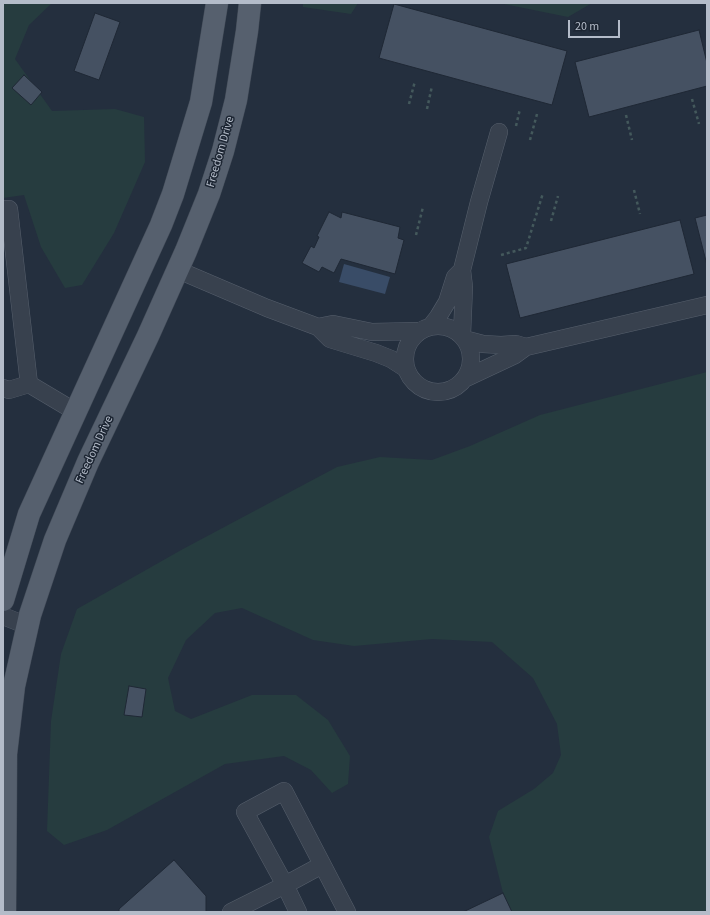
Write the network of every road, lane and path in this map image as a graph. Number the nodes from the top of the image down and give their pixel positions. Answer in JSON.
{"nodes":[{"id":1,"x":217,"y":3,"type":"edge"},
{"id":2,"x":250,"y":3,"type":"edge"},
{"id":3,"x":415,"y":81,"type":"dead end"},
{"id":4,"x":432,"y":86,"type":"dead end"},
{"id":5,"x":692,"y":98,"type":"dead end"},
{"id":6,"x":409,"y":104,"type":"dead end"},
{"id":7,"x":427,"y":109,"type":"dead end"},
{"id":8,"x":520,"y":109,"type":"dead end"},
{"id":9,"x":537,"y":114,"type":"dead end"},
{"id":10,"x":626,"y":115,"type":"dead end"},
{"id":11,"x":699,"y":124,"type":"dead end"},
{"id":12,"x":507,"y":130,"type":"joint"},
{"id":13,"x":530,"y":140,"type":"dead end"},
{"id":14,"x":632,"y":140,"type":"dead end"},
{"id":15,"x":634,"y":190,"type":"dead end"},
{"id":16,"x":543,"y":192,"type":"dead end"},
{"id":17,"x":558,"y":196,"type":"dead end"},
{"id":18,"x":423,"y":207,"type":"dead end"},
{"id":19,"x":3,"y":209,"type":"edge"},
{"id":20,"x":640,"y":214,"type":"dead end"},
{"id":21,"x":551,"y":221,"type":"dead end"},
{"id":22,"x":416,"y":235,"type":"dead end"},
{"id":23,"x":501,"y":255,"type":"dead end"},
{"id":24,"x":178,"y":270,"type":"junction"},
{"id":25,"x":462,"y":270,"type":"junction"},
{"id":26,"x":707,"y":305,"type":"edge"},
{"id":27,"x":318,"y":328,"type":"junction"},
{"id":28,"x":424,"y":329,"type":"junction"},
{"id":29,"x":463,"y":337,"type":"junction"},
{"id":30,"x":526,"y":347,"type":"junction"},
{"id":31,"x":405,"y":368,"type":"junction"},
{"id":32,"x":466,"y":378,"type":"junction"},
{"id":33,"x":29,"y":384,"type":"junction"},
{"id":34,"x":3,"y":388,"type":"edge"},
{"id":35,"x":76,"y":412,"type":"junction"},
{"id":36,"x":3,"y":600,"type":"edge"},
{"id":37,"x":3,"y":616,"type":"edge"},
{"id":38,"x":28,"y":626,"type":"junction"},
{"id":39,"x":322,"y":866,"type":"junction"},
{"id":40,"x":285,"y":885,"type":"junction"},
{"id":41,"x":5,"y":912,"type":"edge"},
{"id":42,"x":231,"y":912,"type":"edge"},
{"id":43,"x":298,"y":912,"type":"edge"},
{"id":44,"x":347,"y":912,"type":"edge"}],
"edges":[{"from":1,"to":35,"type":"main road"},
{"from":2,"to":24,"type":"main road","name":"Freedom Drive"},
{"from":3,"to":6,"type":"path"},
{"from":4,"to":7,"type":"path"},
{"from":5,"to":11,"type":"path"},
{"from":8,"to":12,"type":"path"},
{"from":9,"to":13,"type":"path"},
{"from":10,"to":14,"type":"path"},
{"from":12,"to":25,"type":"street"},
{"from":15,"to":20,"type":"path"},
{"from":16,"to":23,"type":"path"},
{"from":17,"to":21,"type":"path"},
{"from":18,"to":22,"type":"path"},
{"from":19,"to":33,"type":"street"},
{"from":24,"to":27,"type":"street"},
{"from":24,"to":38,"type":"main road","name":"Freedom Drive"},
{"from":25,"to":28,"type":"street"},
{"from":25,"to":29,"type":"street"},
{"from":26,"to":30,"type":"street"},
{"from":27,"to":28,"type":"street"},
{"from":27,"to":31,"type":"street"},
{"from":28,"to":29,"type":"street"},
{"from":28,"to":31,"type":"street"},
{"from":29,"to":30,"type":"street"},
{"from":29,"to":32,"type":"street"},
{"from":30,"to":32,"type":"street"},
{"from":31,"to":32,"type":"street"},
{"from":33,"to":34,"type":"street"},
{"from":33,"to":35,"type":"street"},
{"from":35,"to":36,"type":"main road"},
{"from":37,"to":38,"type":"street"},
{"from":38,"to":41,"type":"main road","name":"Freedom Drive"},
{"from":39,"to":40,"type":"street"},
{"from":39,"to":40,"type":"street"},
{"from":39,"to":44,"type":"street"},
{"from":40,"to":42,"type":"street"},
{"from":40,"to":43,"type":"street"}]}
